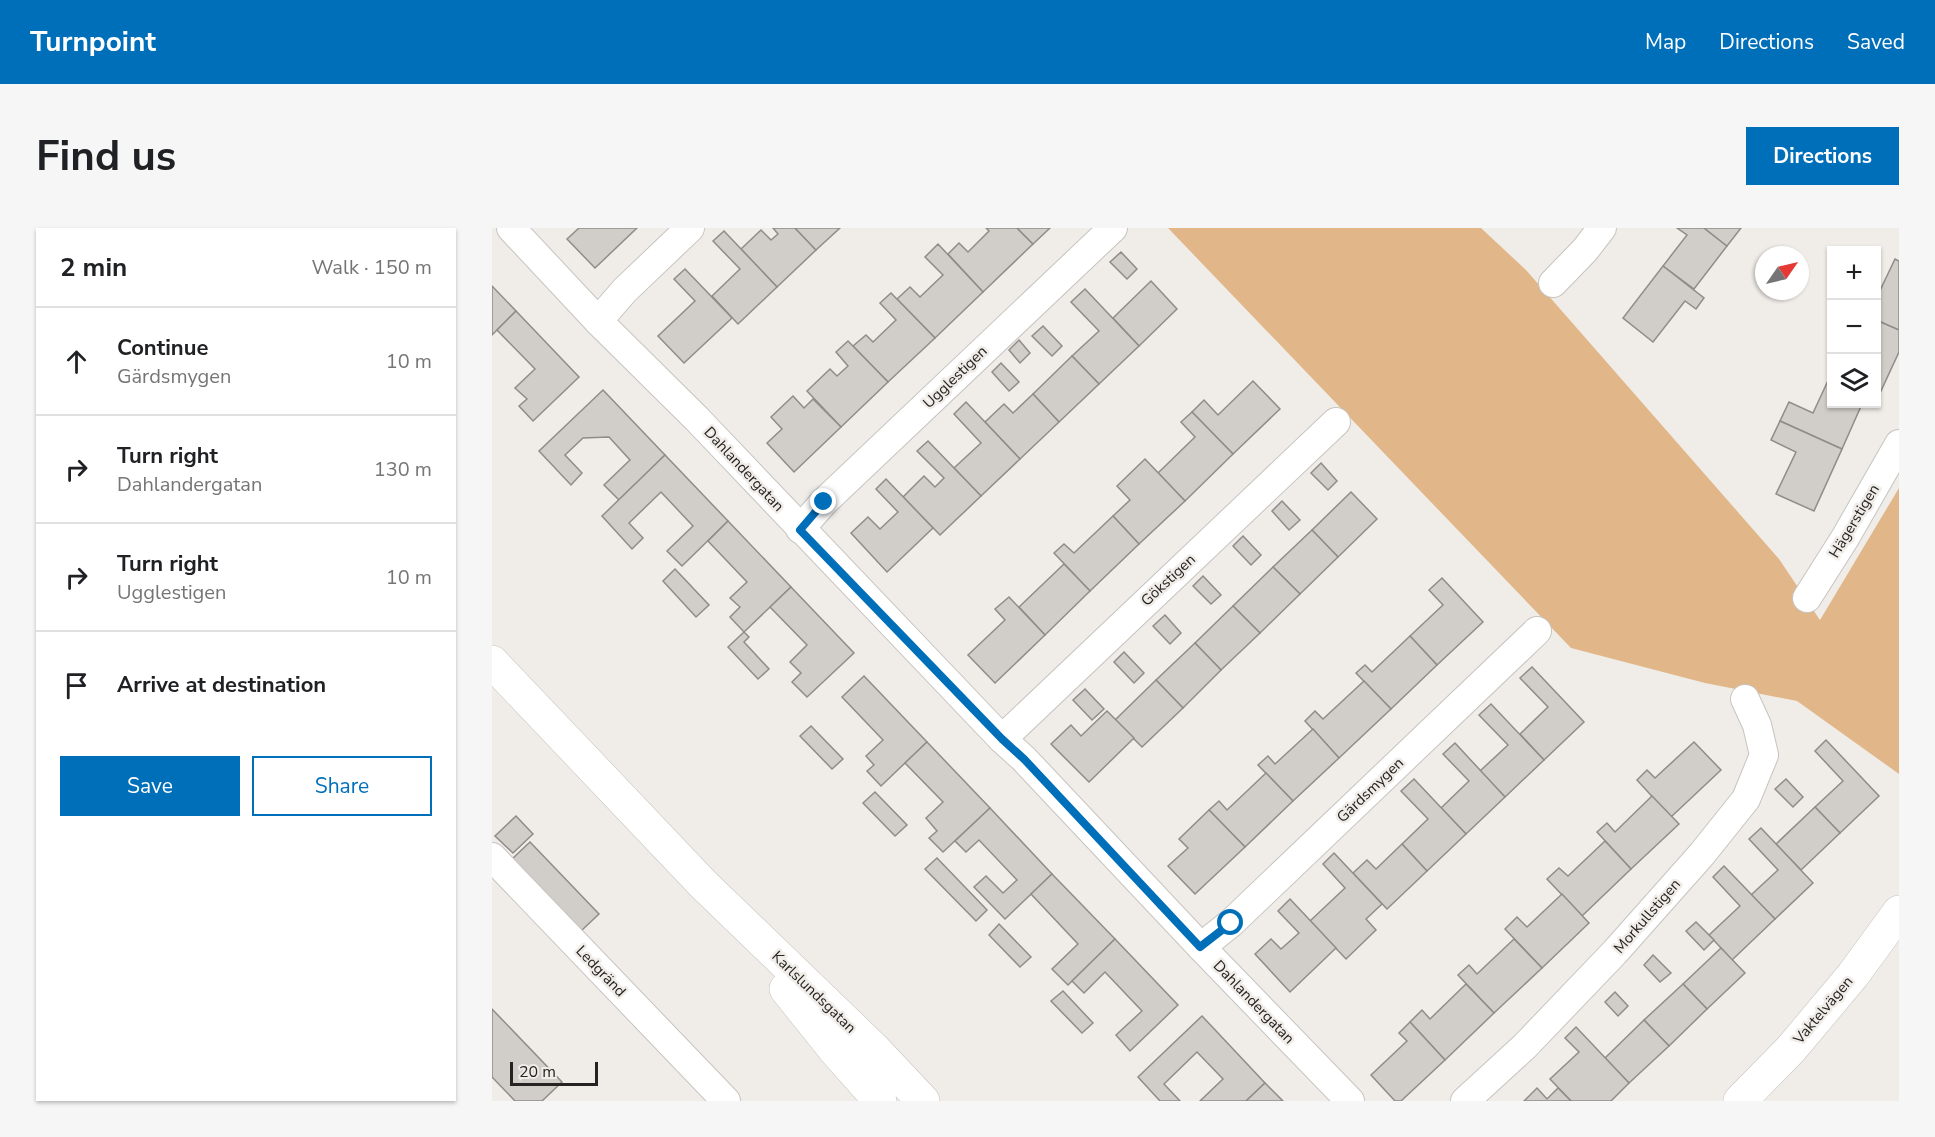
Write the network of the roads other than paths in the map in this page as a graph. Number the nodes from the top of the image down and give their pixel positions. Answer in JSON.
{"nodes":[{"id":1,"x":512,"y":228,"type":"edge"},
{"id":2,"x":690,"y":228,"type":"edge"},
{"id":3,"x":1113,"y":228,"type":"edge"},
{"id":4,"x":1602,"y":228,"type":"edge"},
{"id":5,"x":1553,"y":283,"type":"dead end"},
{"id":6,"x":598,"y":321,"type":"junction"},
{"id":7,"x":1336,"y":422,"type":"dead end"},
{"id":8,"x":1899,"y":444,"type":"edge"},
{"id":9,"x":800,"y":530,"type":"junction"},
{"id":10,"x":1807,"y":598,"type":"dead end"},
{"id":11,"x":1536,"y":630,"type":"dead end"},
{"id":12,"x":492,"y":662,"type":"edge"},
{"id":13,"x":1745,"y":699,"type":"dead end"},
{"id":14,"x":1002,"y":739,"type":"junction"},
{"id":15,"x":492,"y":857,"type":"edge"},
{"id":16,"x":703,"y":884,"type":"junction"},
{"id":17,"x":1899,"y":912,"type":"edge"},
{"id":18,"x":1200,"y":947,"type":"junction"},
{"id":19,"x":709,"y":1096,"type":"edge"},
{"id":20,"x":880,"y":1101,"type":"edge"},
{"id":21,"x":923,"y":1101,"type":"edge"},
{"id":22,"x":1350,"y":1101,"type":"edge"},
{"id":23,"x":1465,"y":1101,"type":"edge"},
{"id":24,"x":1740,"y":1101,"type":"edge"}],
"edges":[{"from":1,"to":6,"type":"street","name":"Dahlandergatan"},
{"from":2,"to":6,"type":"street"},
{"from":3,"to":9,"type":"street","name":"Ugglestigen"},
{"from":4,"to":5,"type":"street"},
{"from":6,"to":9,"type":"street","name":"Dahlandergatan"},
{"from":7,"to":14,"type":"street","name":"Gökstigen"},
{"from":8,"to":10,"type":"street","name":"Hägerstigen"},
{"from":9,"to":14,"type":"street","name":"Dahlandergatan"},
{"from":11,"to":18,"type":"street","name":"Gärdsmygen"},
{"from":12,"to":16,"type":"main road","name":"Karlslundsgatan"},
{"from":13,"to":23,"type":"street","name":"Morkullstigen"},
{"from":14,"to":18,"type":"street","name":"Dahlandergatan"},
{"from":15,"to":19,"type":"street","name":"Ledgränd"},
{"from":16,"to":20,"type":"main road","name":"Karlslundsgatan"},
{"from":16,"to":21,"type":"main road","name":"Karlslundsgatan"},
{"from":17,"to":24,"type":"main road","name":"Vaktelvägen"},
{"from":18,"to":22,"type":"street","name":"Dahlandergatan"}]}
